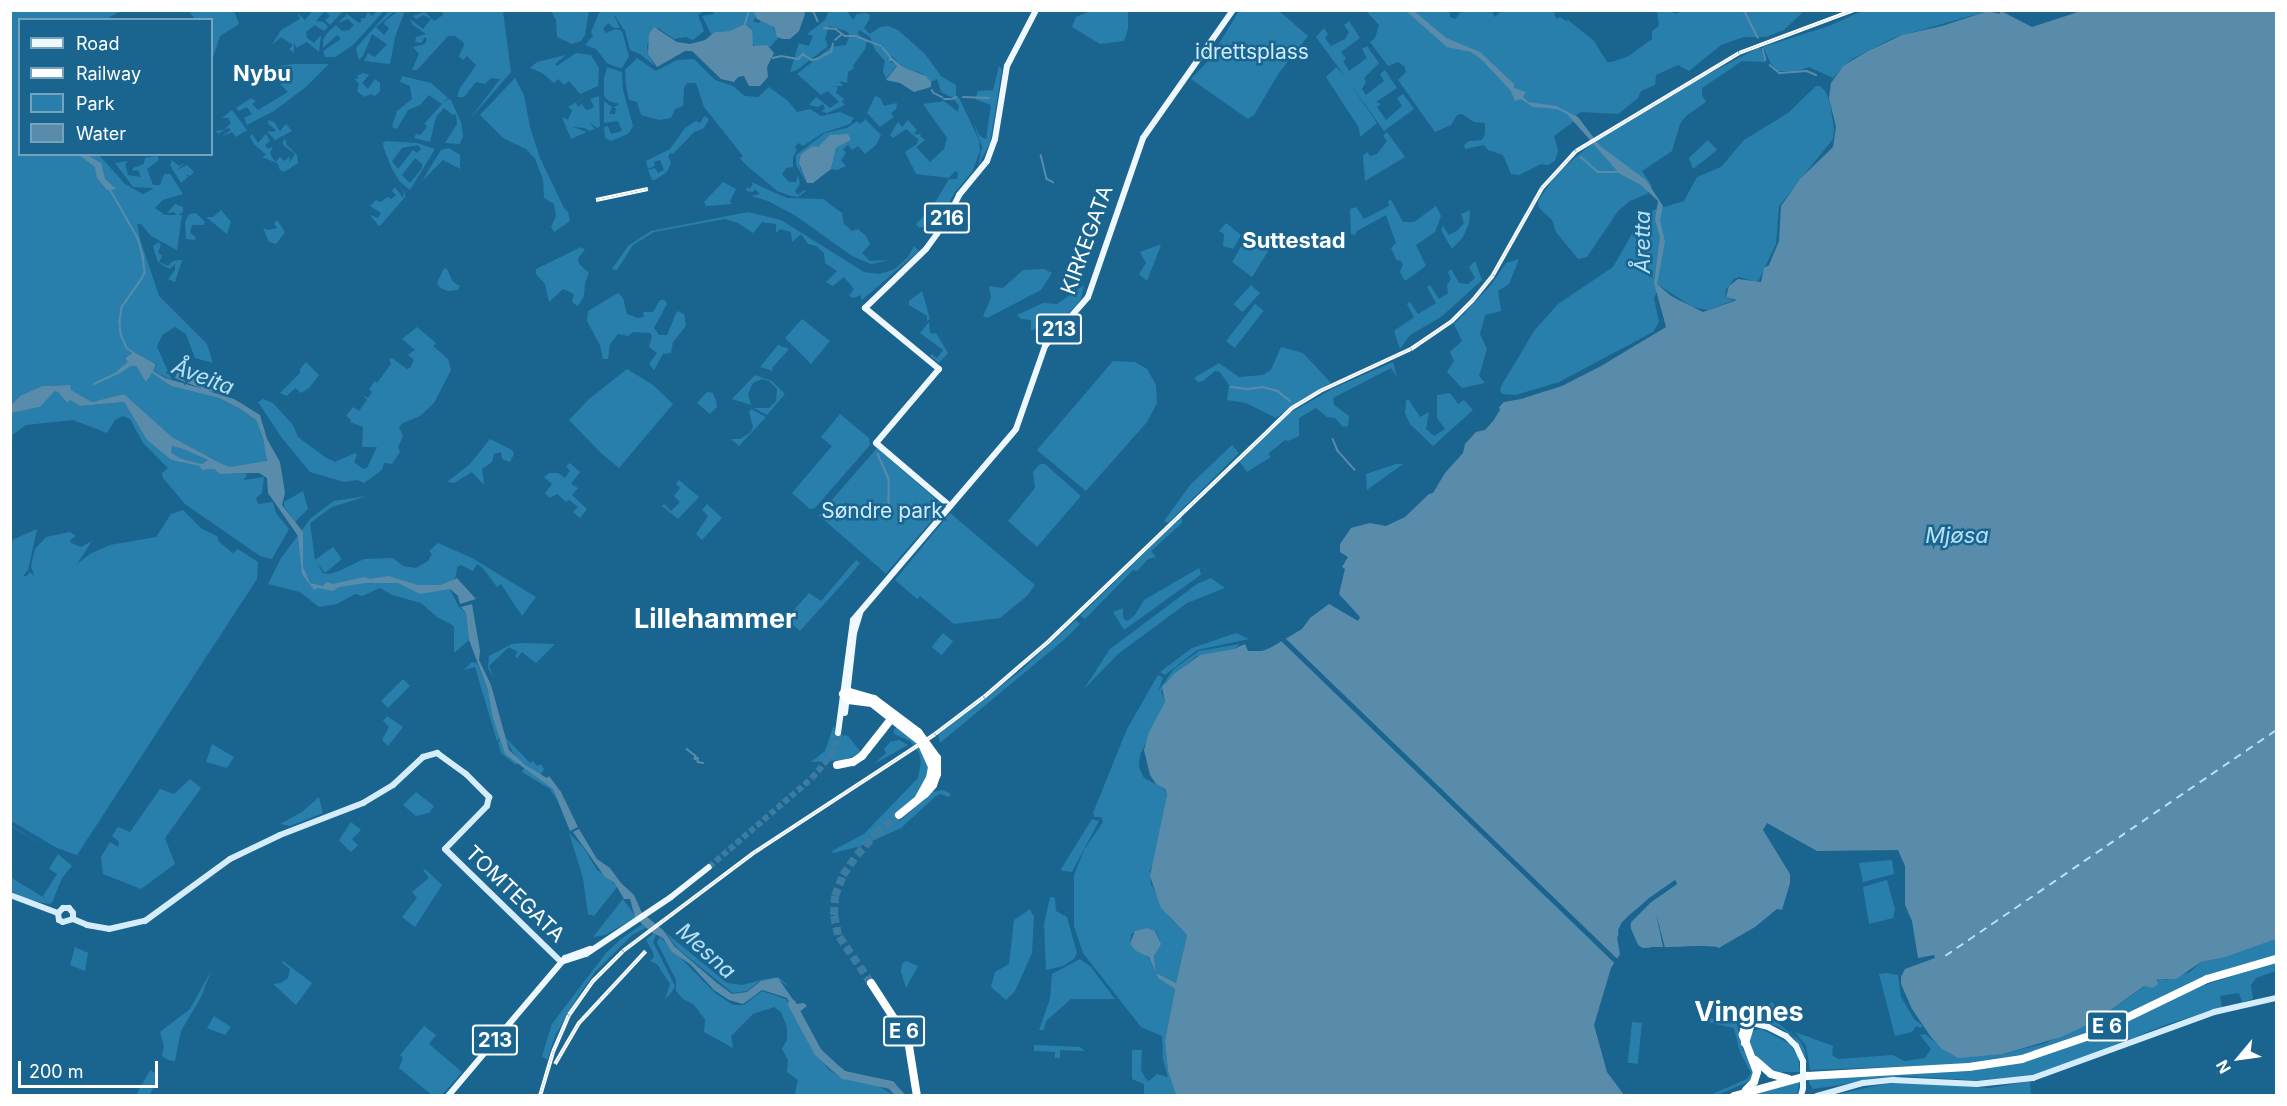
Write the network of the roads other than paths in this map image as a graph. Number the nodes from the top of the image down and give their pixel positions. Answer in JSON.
{"nodes":[{"id":1,"x":1036,"y":10,"type":"edge"},
{"id":2,"x":1233,"y":10,"type":"edge"},
{"id":3,"x":950,"y":506,"type":"junction"},
{"id":4,"x":860,"y":612,"type":"junction"},
{"id":5,"x":853,"y":654,"type":"junction"},
{"id":6,"x":846,"y":660,"type":"junction"},
{"id":7,"x":851,"y":666,"type":"junction"},
{"id":8,"x":846,"y":695,"type":"junction"},
{"id":9,"x":896,"y":719,"type":"junction"},
{"id":10,"x":837,"y":765,"type":"dead end"},
{"id":11,"x":899,"y":815,"type":"tunnel mouth"},
{"id":12,"x":709,"y":867,"type":"tunnel mouth"},
{"id":13,"x":10,"y":895,"type":"edge"},
{"id":14,"x":58,"y":913,"type":"junction"},
{"id":15,"x":73,"y":919,"type":"junction"},
{"id":16,"x":2277,"y":959,"type":"edge"},
{"id":17,"x":561,"y":962,"type":"junction"},
{"id":18,"x":871,"y":983,"type":"tunnel mouth"},
{"id":19,"x":2277,"y":998,"type":"edge"},
{"id":20,"x":1749,"y":1022,"type":"joint"},
{"id":21,"x":1752,"y":1057,"type":"junction"},
{"id":22,"x":1788,"y":1079,"type":"junction"},
{"id":23,"x":1745,"y":1091,"type":"junction"},
{"id":24,"x":1802,"y":1091,"type":"edge"},
{"id":25,"x":448,"y":1095,"type":"edge"},
{"id":26,"x":917,"y":1095,"type":"edge"},
{"id":27,"x":1734,"y":1095,"type":"edge"},
{"id":28,"x":1816,"y":1095,"type":"edge"}],
"edges":[{"from":1,"to":3,"type":"main road","number":"216"},
{"from":2,"to":3,"type":"main road","name":"KIRKEGATA","number":"213"},
{"from":3,"to":4,"type":"main road","name":"KIRKEGATA","number":"213"},
{"from":4,"to":5,"type":"main road","number":"213"},
{"from":4,"to":6,"type":"main road","number":"213"},
{"from":5,"to":6,"type":"main road"},
{"from":5,"to":7,"type":"main road","number":"213"},
{"from":6,"to":7,"type":"main road"},
{"from":6,"to":8,"type":"main road","number":"213"},
{"from":7,"to":8,"type":"main road","number":"213"},
{"from":8,"to":8,"type":"main road","number":"213"},
{"from":8,"to":9,"type":"highway"},
{"from":9,"to":10,"type":"highway"},
{"from":9,"to":11,"type":"highway"},
{"from":12,"to":17,"type":"main road","number":"213"},
{"from":13,"to":14,"type":"main road"},
{"from":14,"to":15,"type":"main road"},
{"from":14,"to":15,"type":"main road"},
{"from":15,"to":17,"type":"main road","name":"TOMTEGATA"},
{"from":16,"to":22,"type":"highway","number":"E 6"},
{"from":17,"to":25,"type":"main road","number":"213"},
{"from":18,"to":26,"type":"highway","number":"E 6"},
{"from":19,"to":28,"type":"main road"},
{"from":20,"to":21,"type":"highway"},
{"from":20,"to":24,"type":"main road","bridge":true},
{"from":21,"to":22,"type":"highway"},
{"from":21,"to":23,"type":"highway"},
{"from":22,"to":23,"type":"highway","number":"E 6"},
{"from":23,"to":27,"type":"highway","number":"E 6"},
{"from":24,"to":28,"type":"main road"}]}
